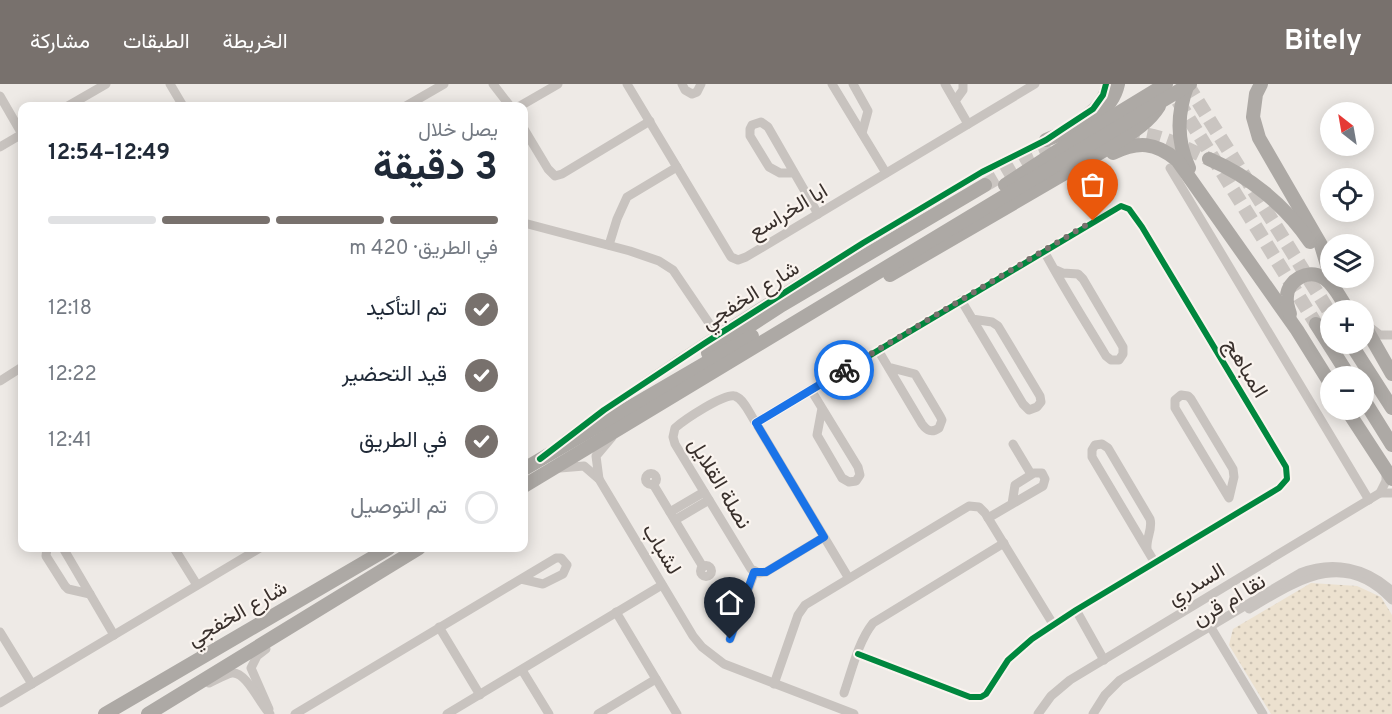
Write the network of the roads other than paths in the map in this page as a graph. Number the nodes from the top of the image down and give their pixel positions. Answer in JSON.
{"nodes":[{"id":1,"x":106,"y":84,"type":"edge"},
{"id":2,"x":170,"y":84,"type":"edge"},
{"id":3,"x":444,"y":84,"type":"edge"},
{"id":4,"x":493,"y":84,"type":"edge"},
{"id":5,"x":500,"y":84,"type":"edge"},
{"id":6,"x":558,"y":84,"type":"edge"},
{"id":7,"x":627,"y":84,"type":"edge"},
{"id":8,"x":682,"y":84,"type":"edge"},
{"id":9,"x":701,"y":84,"type":"edge"},
{"id":10,"x":832,"y":84,"type":"edge"},
{"id":11,"x":853,"y":84,"type":"edge"},
{"id":12,"x":945,"y":84,"type":"edge"},
{"id":13,"x":963,"y":84,"type":"edge"},
{"id":14,"x":1035,"y":84,"type":"edge"},
{"id":15,"x":1106,"y":84,"type":"edge"},
{"id":16,"x":1118,"y":84,"type":"edge"},
{"id":17,"x":1167,"y":84,"type":"edge"},
{"id":18,"x":1189,"y":84,"type":"edge"},
{"id":19,"x":1261,"y":84,"type":"edge"},
{"id":20,"x":503,"y":95,"type":"junction"},
{"id":21,"x":0,"y":96,"type":"edge"},
{"id":22,"x":955,"y":101,"type":"junction"},
{"id":23,"x":75,"y":102,"type":"edge"},
{"id":24,"x":181,"y":102,"type":"edge"},
{"id":25,"x":413,"y":102,"type":"edge"},
{"id":26,"x":507,"y":102,"type":"edge"},
{"id":27,"x":527,"y":102,"type":"edge"},
{"id":28,"x":650,"y":121,"type":"junction"},
{"id":29,"x":968,"y":124,"type":"junction"},
{"id":30,"x":18,"y":127,"type":"edge"},
{"id":31,"x":861,"y":132,"type":"junction"},
{"id":32,"x":18,"y":136,"type":"edge"},
{"id":33,"x":1046,"y":140,"type":"junction"},
{"id":34,"x":528,"y":142,"type":"edge"},
{"id":35,"x":1077,"y":145,"type":"junction"},
{"id":36,"x":0,"y":147,"type":"edge"},
{"id":37,"x":1209,"y":159,"type":"tunnel mouth"},
{"id":38,"x":677,"y":167,"type":"junction"},
{"id":39,"x":1170,"y":168,"type":"dead end"},
{"id":40,"x":1072,"y":170,"type":"junction"},
{"id":41,"x":886,"y":173,"type":"junction"},
{"id":42,"x":794,"y":174,"type":"junction"},
{"id":43,"x":985,"y":185,"type":"tunnel mouth"},
{"id":44,"x":1200,"y":191,"type":"junction"},
{"id":45,"x":818,"y":214,"type":"junction"},
{"id":46,"x":528,"y":224,"type":"edge"},
{"id":47,"x":1320,"y":243,"type":"edge"},
{"id":48,"x":613,"y":246,"type":"junction"},
{"id":49,"x":1044,"y":251,"type":"junction"},
{"id":50,"x":1320,"y":255,"type":"edge"},
{"id":51,"x":1054,"y":269,"type":"junction"},
{"id":52,"x":1067,"y":273,"type":"junction"},
{"id":53,"x":1061,"y":282,"type":"junction"},
{"id":54,"x":687,"y":289,"type":"junction"},
{"id":55,"x":961,"y":300,"type":"junction"},
{"id":56,"x":1341,"y":300,"type":"edge"},
{"id":57,"x":972,"y":319,"type":"junction"},
{"id":58,"x":984,"y":321,"type":"junction"},
{"id":59,"x":1316,"y":324,"type":"tunnel mouth"},
{"id":60,"x":1297,"y":330,"type":"junction"},
{"id":61,"x":1374,"y":330,"type":"edge"},
{"id":62,"x":724,"y":331,"type":"junction"},
{"id":63,"x":980,"y":332,"type":"junction"},
{"id":64,"x":1374,"y":335,"type":"edge"},
{"id":65,"x":1392,"y":337,"type":"edge"},
{"id":66,"x":705,"y":343,"type":"junction"},
{"id":67,"x":1385,"y":349,"type":"edge"},
{"id":68,"x":878,"y":350,"type":"junction"},
{"id":69,"x":1357,"y":354,"type":"edge"},
{"id":70,"x":1343,"y":366,"type":"edge"},
{"id":71,"x":888,"y":367,"type":"junction"},
{"id":72,"x":1320,"y":367,"type":"edge"},
{"id":73,"x":719,"y":368,"type":"junction"},
{"id":74,"x":18,"y":369,"type":"edge"},
{"id":75,"x":903,"y":370,"type":"junction"},
{"id":76,"x":1392,"y":374,"type":"edge"},
{"id":77,"x":1,"y":377,"type":"edge"},
{"id":78,"x":897,"y":381,"type":"junction"},
{"id":79,"x":811,"y":390,"type":"junction"},
{"id":80,"x":1392,"y":408,"type":"edge"},
{"id":81,"x":1374,"y":416,"type":"edge"},
{"id":82,"x":1353,"y":420,"type":"edge"},
{"id":83,"x":825,"y":421,"type":"junction"},
{"id":84,"x":756,"y":423,"type":"junction"},
{"id":85,"x":599,"y":425,"type":"junction"},
{"id":86,"x":622,"y":427,"type":"junction"},
{"id":87,"x":1013,"y":444,"type":"dead end"},
{"id":88,"x":1392,"y":445,"type":"edge"},
{"id":89,"x":540,"y":459,"type":"junction"},
{"id":90,"x":528,"y":466,"type":"edge"},
{"id":91,"x":548,"y":472,"type":"junction"},
{"id":92,"x":1031,"y":474,"type":"junction"},
{"id":93,"x":1389,"y":475,"type":"edge"},
{"id":94,"x":599,"y":479,"type":"junction"},
{"id":95,"x":1220,"y":482,"type":"junction"},
{"id":96,"x":1232,"y":483,"type":"junction"},
{"id":97,"x":528,"y":484,"type":"edge"},
{"id":98,"x":654,"y":484,"type":"dead end"},
{"id":99,"x":1380,"y":493,"type":"junction"},
{"id":100,"x":1392,"y":493,"type":"edge"},
{"id":101,"x":707,"y":496,"type":"junction"},
{"id":102,"x":1229,"y":498,"type":"junction"},
{"id":103,"x":1369,"y":500,"type":"junction"},
{"id":104,"x":1012,"y":504,"type":"junction"},
{"id":105,"x":1238,"y":513,"type":"junction"},
{"id":106,"x":673,"y":516,"type":"junction"},
{"id":107,"x":988,"y":518,"type":"junction"},
{"id":108,"x":1136,"y":530,"type":"junction"},
{"id":109,"x":1149,"y":533,"type":"junction"},
{"id":110,"x":824,"y":537,"type":"junction"},
{"id":111,"x":1004,"y":543,"type":"junction"},
{"id":112,"x":1147,"y":548,"type":"junction"},
{"id":113,"x":46,"y":552,"type":"edge"},
{"id":114,"x":65,"y":552,"type":"edge"},
{"id":115,"x":176,"y":552,"type":"edge"},
{"id":116,"x":253,"y":552,"type":"edge"},
{"id":117,"x":382,"y":552,"type":"edge"},
{"id":118,"x":413,"y":552,"type":"edge"},
{"id":119,"x":1155,"y":563,"type":"junction"},
{"id":120,"x":703,"y":567,"type":"dead end"},
{"id":121,"x":754,"y":572,"type":"junction"},
{"id":122,"x":848,"y":578,"type":"junction"},
{"id":123,"x":521,"y":579,"type":"dead end"},
{"id":124,"x":197,"y":585,"type":"junction"},
{"id":125,"x":662,"y":585,"type":"junction"},
{"id":126,"x":1392,"y":591,"type":"edge"},
{"id":127,"x":90,"y":594,"type":"junction"},
{"id":128,"x":1392,"y":600,"type":"edge"},
{"id":129,"x":1076,"y":610,"type":"junction"},
{"id":130,"x":616,"y":612,"type":"junction"},
{"id":131,"x":1053,"y":624,"type":"junction"},
{"id":132,"x":440,"y":627,"type":"junction"},
{"id":133,"x":1209,"y":630,"type":"junction"},
{"id":134,"x":0,"y":632,"type":"edge"},
{"id":135,"x":114,"y":635,"type":"junction"},
{"id":136,"x":278,"y":636,"type":"junction"},
{"id":137,"x":730,"y":639,"type":"dead end"},
{"id":138,"x":3,"y":642,"type":"edge"},
{"id":139,"x":858,"y":654,"type":"junction"},
{"id":140,"x":1104,"y":660,"type":"junction"},
{"id":141,"x":522,"y":670,"type":"junction"},
{"id":142,"x":656,"y":679,"type":"junction"},
{"id":143,"x":32,"y":684,"type":"junction"},
{"id":144,"x":774,"y":684,"type":"junction"},
{"id":145,"x":844,"y":693,"type":"dead end"},
{"id":146,"x":480,"y":694,"type":"junction"},
{"id":147,"x":179,"y":695,"type":"junction"},
{"id":148,"x":0,"y":703,"type":"edge"},
{"id":149,"x":452,"y":713,"type":"edge"},
{"id":150,"x":105,"y":714,"type":"edge"},
{"id":151,"x":148,"y":714,"type":"edge"},
{"id":152,"x":270,"y":714,"type":"edge"},
{"id":153,"x":295,"y":714,"type":"edge"},
{"id":154,"x":549,"y":714,"type":"edge"},
{"id":155,"x":598,"y":714,"type":"edge"},
{"id":156,"x":677,"y":714,"type":"edge"},
{"id":157,"x":851,"y":714,"type":"edge"},
{"id":158,"x":1038,"y":714,"type":"edge"},
{"id":159,"x":1093,"y":714,"type":"edge"},
{"id":160,"x":1099,"y":714,"type":"edge"},
{"id":161,"x":1256,"y":714,"type":"edge"},
{"id":162,"x":1263,"y":714,"type":"edge"}],
"edges":[{"from":1,"to":23,"type":"street"},
{"from":2,"to":24,"type":"street"},
{"from":3,"to":25,"type":"street"},
{"from":4,"to":20,"type":"street"},
{"from":5,"to":20,"type":"street"},
{"from":6,"to":27,"type":"street"},
{"from":7,"to":28,"type":"street","name":"ابا الخراسع"},
{"from":8,"to":9,"type":"street"},
{"from":10,"to":31,"type":"street"},
{"from":11,"to":31,"type":"street"},
{"from":12,"to":22,"type":"street"},
{"from":13,"to":22,"type":"street"},
{"from":14,"to":29,"type":"street","name":"ابا الخراسع"},
{"from":15,"to":33,"type":"street","name":"شارع الخفجي"},
{"from":16,"to":33,"type":"highway"},
{"from":17,"to":35,"type":"highway","name":"شارع الخفجي"},
{"from":17,"to":40,"type":"highway"},
{"from":18,"to":35,"type":"highway","name":"شارع الخفجي"},
{"from":18,"to":44,"type":"highway"},
{"from":19,"to":47,"type":"highway"},
{"from":20,"to":26,"type":"street"},
{"from":21,"to":30,"type":"street"},
{"from":22,"to":29,"type":"street"},
{"from":28,"to":34,"type":"street"},
{"from":28,"to":38,"type":"street","name":"ابا الخراسع"},
{"from":29,"to":41,"type":"street","name":"ابا الخراسع"},
{"from":31,"to":41,"type":"street"},
{"from":32,"to":36,"type":"street"},
{"from":33,"to":62,"type":"street","name":"شارع الخفجي"},
{"from":35,"to":73,"type":"highway","name":"شارع الخفجي"},
{"from":35,"to":85,"type":"highway","name":"شارع الخفجي"},
{"from":37,"to":50,"type":"highway"},
{"from":38,"to":45,"type":"street","name":"ابا الخراسع"},
{"from":38,"to":48,"type":"street"},
{"from":39,"to":103,"type":"street"},
{"from":40,"to":44,"type":"highway"},
{"from":40,"to":73,"type":"highway"},
{"from":41,"to":45,"type":"street","name":"ابا الخراسع"},
{"from":42,"to":42,"type":"street"},
{"from":42,"to":45,"type":"street"},
{"from":43,"to":85,"type":"highway"},
{"from":44,"to":60,"type":"highway"},
{"from":46,"to":48,"type":"street"},
{"from":48,"to":54,"type":"street"},
{"from":49,"to":51,"type":"street"},
{"from":49,"to":55,"type":"street","name":"المباهج"},
{"from":49,"to":105,"type":"street","name":"المباهج"},
{"from":51,"to":52,"type":"street"},
{"from":51,"to":53,"type":"street"},
{"from":52,"to":53,"type":"street"},
{"from":52,"to":53,"type":"street"},
{"from":54,"to":62,"type":"street"},
{"from":54,"to":66,"type":"street"},
{"from":55,"to":57,"type":"street"},
{"from":55,"to":68,"type":"street","name":"المباهج"},
{"from":56,"to":60,"type":"highway"},
{"from":57,"to":58,"type":"street"},
{"from":57,"to":63,"type":"street"},
{"from":58,"to":63,"type":"street"},
{"from":58,"to":63,"type":"street"},
{"from":59,"to":70,"type":"highway"},
{"from":60,"to":72,"type":"highway"},
{"from":61,"to":65,"type":"street"},
{"from":62,"to":66,"type":"street","name":"شارع الخفجي"},
{"from":64,"to":67,"type":"highway"},
{"from":65,"to":67,"type":"street"},
{"from":66,"to":89,"type":"street","name":"شارع الخفجي"},
{"from":67,"to":76,"type":"highway"},
{"from":68,"to":71,"type":"street"},
{"from":68,"to":79,"type":"street","name":"المباهج"},
{"from":69,"to":80,"type":"highway"},
{"from":71,"to":75,"type":"street"},
{"from":71,"to":78,"type":"street"},
{"from":73,"to":86,"type":"highway","name":"شارع الخفجي"},
{"from":74,"to":77,"type":"street"},
{"from":75,"to":78,"type":"street"},
{"from":75,"to":78,"type":"street"},
{"from":79,"to":83,"type":"street"},
{"from":79,"to":84,"type":"street","name":"المباهج"},
{"from":81,"to":88,"type":"highway"},
{"from":82,"to":93,"type":"highway"},
{"from":83,"to":83,"type":"street"},
{"from":84,"to":101,"type":"street","name":"نصلة القلايل"},
{"from":84,"to":110,"type":"street","name":"نصلة القلايل"},
{"from":85,"to":89,"type":"highway","name":"شارع الخفجي"},
{"from":86,"to":91,"type":"highway","name":"شارع الخفجي"},
{"from":86,"to":94,"type":"street"},
{"from":87,"to":92,"type":"street"},
{"from":89,"to":90,"type":"highway","name":"شارع الخفجي"},
{"from":91,"to":94,"type":"street"},
{"from":91,"to":97,"type":"highway","name":"شارع الخفجي"},
{"from":92,"to":104,"type":"street"},
{"from":92,"to":104,"type":"street"},
{"from":93,"to":99,"type":"street"},
{"from":94,"to":125,"type":"street","name":"لشباب"},
{"from":95,"to":96,"type":"street"},
{"from":95,"to":96,"type":"street"},
{"from":95,"to":102,"type":"street"},
{"from":96,"to":102,"type":"street"},
{"from":98,"to":106,"type":"street"},
{"from":99,"to":100,"type":"street"},
{"from":99,"to":103,"type":"street","name":"السدري"},
{"from":101,"to":106,"type":"street"},
{"from":101,"to":121,"type":"street","name":"نصلة القلايل"},
{"from":102,"to":105,"type":"street"},
{"from":103,"to":140,"type":"street","name":"السدري"},
{"from":104,"to":107,"type":"street"},
{"from":105,"to":119,"type":"street","name":"المباهج"},
{"from":106,"to":120,"type":"street"},
{"from":107,"to":111,"type":"street"},
{"from":107,"to":122,"type":"street"},
{"from":108,"to":109,"type":"street"},
{"from":108,"to":109,"type":"street"},
{"from":108,"to":112,"type":"street"},
{"from":109,"to":112,"type":"street"},
{"from":110,"to":121,"type":"street"},
{"from":110,"to":122,"type":"street","name":"نصلة القلايل"},
{"from":111,"to":131,"type":"street"},
{"from":111,"to":139,"type":"street"},
{"from":112,"to":119,"type":"street"},
{"from":113,"to":127,"type":"street"},
{"from":114,"to":127,"type":"street"},
{"from":115,"to":124,"type":"street"},
{"from":116,"to":124,"type":"street"},
{"from":117,"to":150,"type":"highway","name":"شارع الخفجي"},
{"from":118,"to":136,"type":"highway","name":"شارع الخفجي"},
{"from":119,"to":129,"type":"street","name":"المباهج"},
{"from":121,"to":137,"type":"street"},
{"from":122,"to":144,"type":"street"},
{"from":123,"to":132,"type":"street"},
{"from":124,"to":135,"type":"street"},
{"from":125,"to":130,"type":"street"},
{"from":125,"to":144,"type":"street","name":"لشباب"},
{"from":126,"to":133,"type":"street","name":"نقا ام قرن"},
{"from":127,"to":135,"type":"street"},
{"from":128,"to":133,"type":"street","name":"نقا ام قرن"},
{"from":129,"to":131,"type":"street","name":"المباهج"},
{"from":129,"to":140,"type":"street"},
{"from":130,"to":141,"type":"street"},
{"from":130,"to":142,"type":"street"},
{"from":131,"to":139,"type":"street","name":"المباهج"},
{"from":132,"to":146,"type":"street"},
{"from":132,"to":153,"type":"street"},
{"from":133,"to":159,"type":"street","name":"نقا ام قرن"},
{"from":133,"to":160,"type":"street","name":"نقا ام قرن"},
{"from":133,"to":161,"type":"street"},
{"from":133,"to":162,"type":"street"},
{"from":134,"to":138,"type":"street"},
{"from":135,"to":143,"type":"street"},
{"from":136,"to":147,"type":"highway","name":"شارع الخفجي"},
{"from":136,"to":152,"type":"street"},
{"from":138,"to":143,"type":"street"},
{"from":139,"to":145,"type":"street"},
{"from":140,"to":158,"type":"street","name":"السدري"},
{"from":141,"to":146,"type":"street"},
{"from":141,"to":154,"type":"street"},
{"from":142,"to":155,"type":"street"},
{"from":142,"to":156,"type":"street"},
{"from":143,"to":148,"type":"street"},
{"from":144,"to":157,"type":"street","name":"لشباب"},
{"from":146,"to":149,"type":"street"},
{"from":147,"to":151,"type":"highway","name":"شارع الخفجي"},
{"from":147,"to":152,"type":"street"}]}
